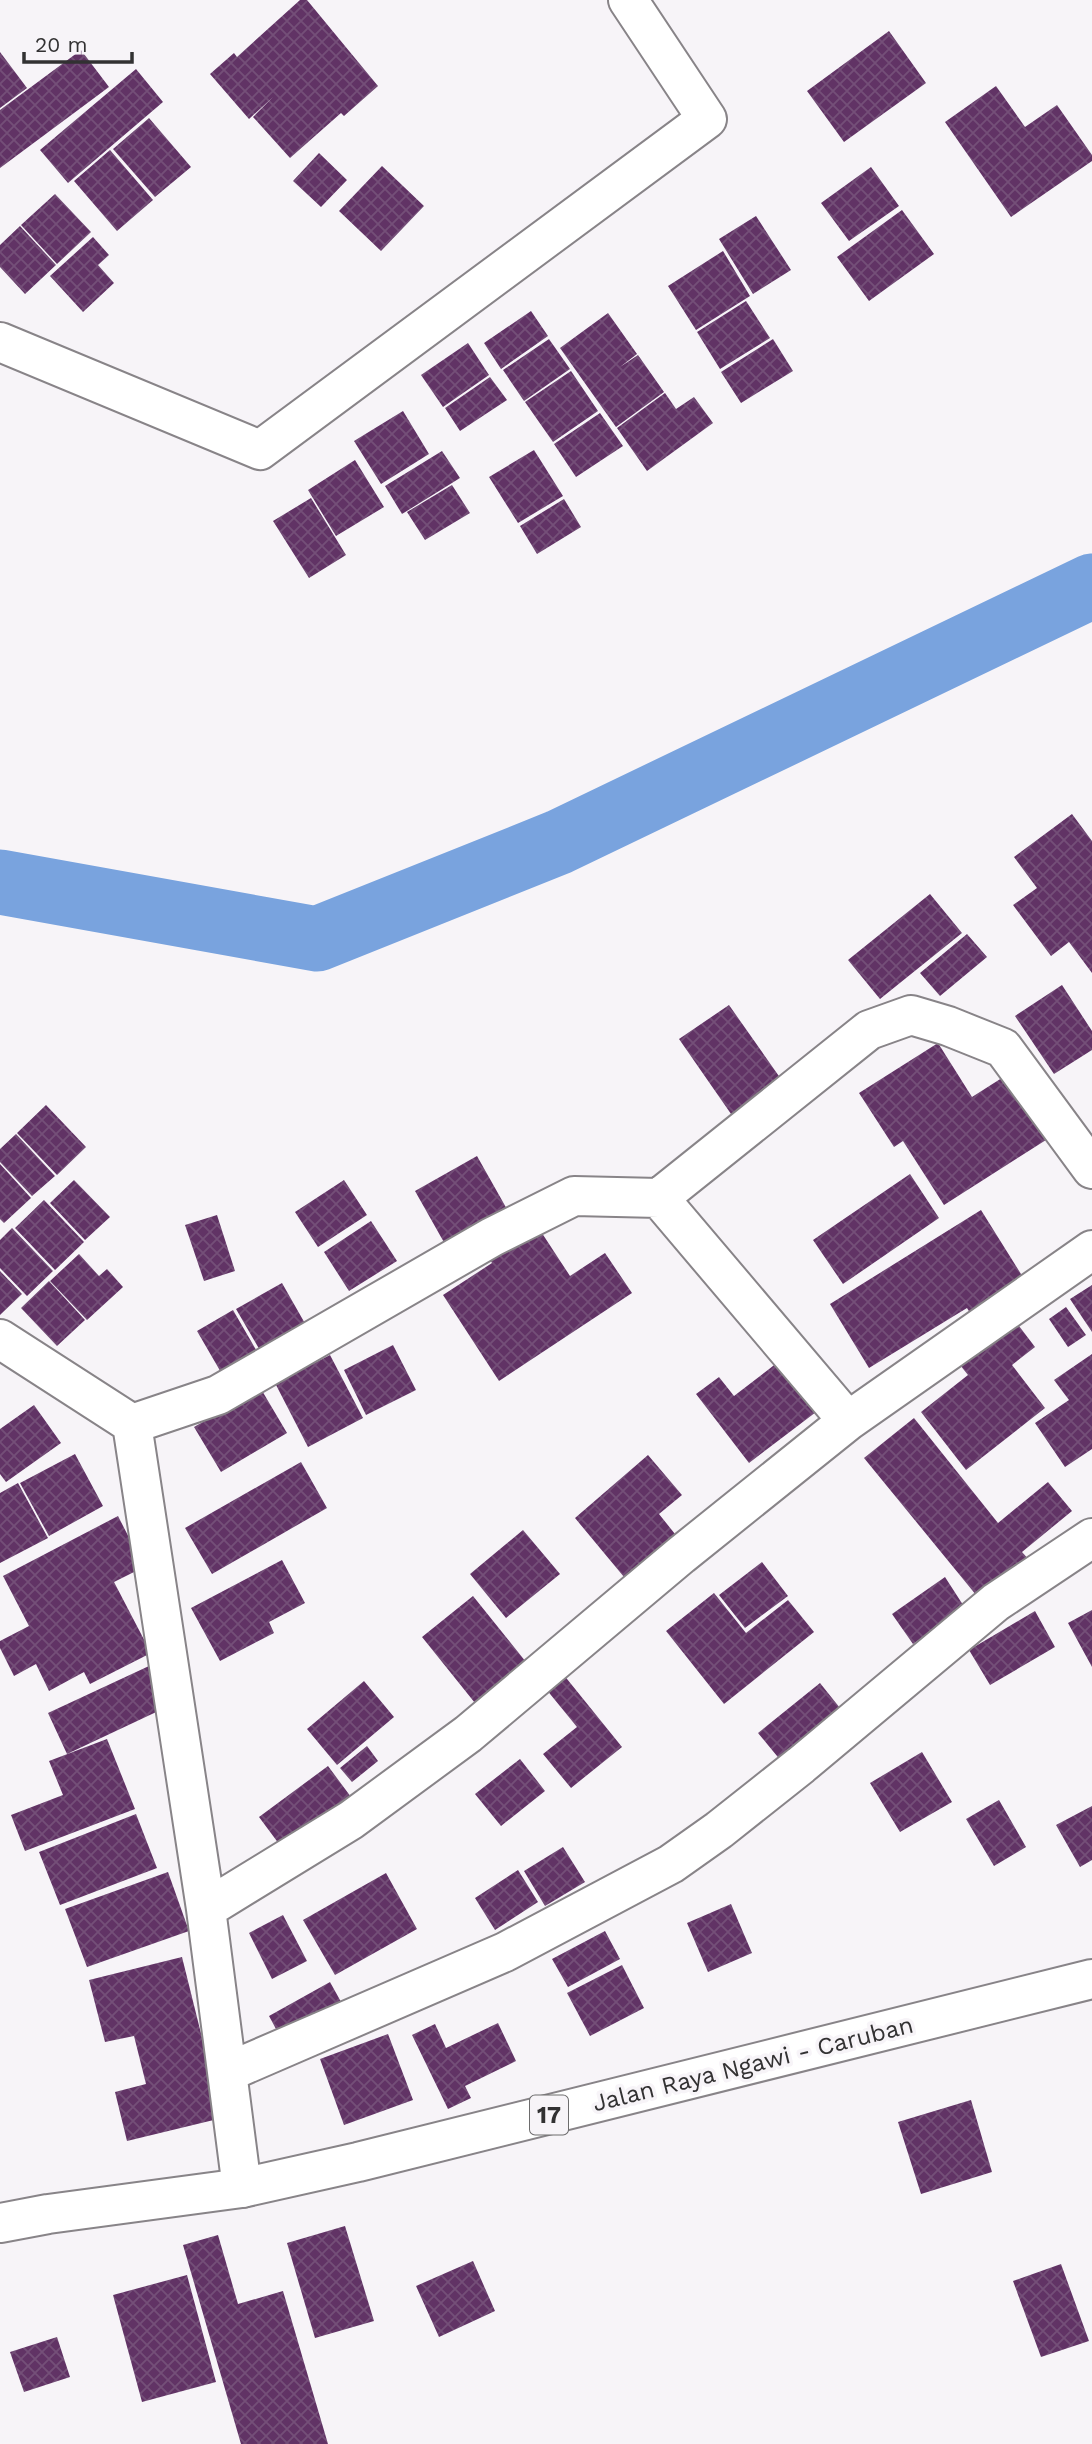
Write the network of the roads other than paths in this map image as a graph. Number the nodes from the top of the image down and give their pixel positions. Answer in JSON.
{"nodes":[{"id":1,"x":628,"y":0,"type":"edge"},
{"id":2,"x":0,"y":342,"type":"edge"},
{"id":3,"x":1092,"y":1169,"type":"edge"},
{"id":4,"x":659,"y":1198,"type":"junction"},
{"id":5,"x":1092,"y":1250,"type":"edge"},
{"id":6,"x":0,"y":1339,"type":"edge"},
{"id":7,"x":848,"y":1421,"type":"junction"},
{"id":8,"x":132,"y":1424,"type":"junction"},
{"id":9,"x":1092,"y":1538,"type":"edge"},
{"id":10,"x":206,"y":1909,"type":"junction"},
{"id":11,"x":1092,"y":1979,"type":"edge"},
{"id":12,"x":228,"y":2072,"type":"junction"},
{"id":13,"x":242,"y":2188,"type":"junction"},
{"id":14,"x":0,"y":2223,"type":"edge"}],
"edges":[{"from":1,"to":2,"type":"main road"},
{"from":3,"to":4,"type":"main road"},
{"from":4,"to":7,"type":"main road"},
{"from":4,"to":8,"type":"main road"},
{"from":5,"to":7,"type":"main road"},
{"from":6,"to":8,"type":"main road"},
{"from":7,"to":10,"type":"main road"},
{"from":8,"to":10,"type":"main road"},
{"from":9,"to":12,"type":"main road"},
{"from":10,"to":12,"type":"main road"},
{"from":11,"to":13,"type":"main road","name":"Jalan Raya Ngawi - Caruban","number":"17"},
{"from":12,"to":13,"type":"main road"},
{"from":13,"to":14,"type":"main road","name":"Jalan Raya Ngawi - Caruban","number":"17"}]}
